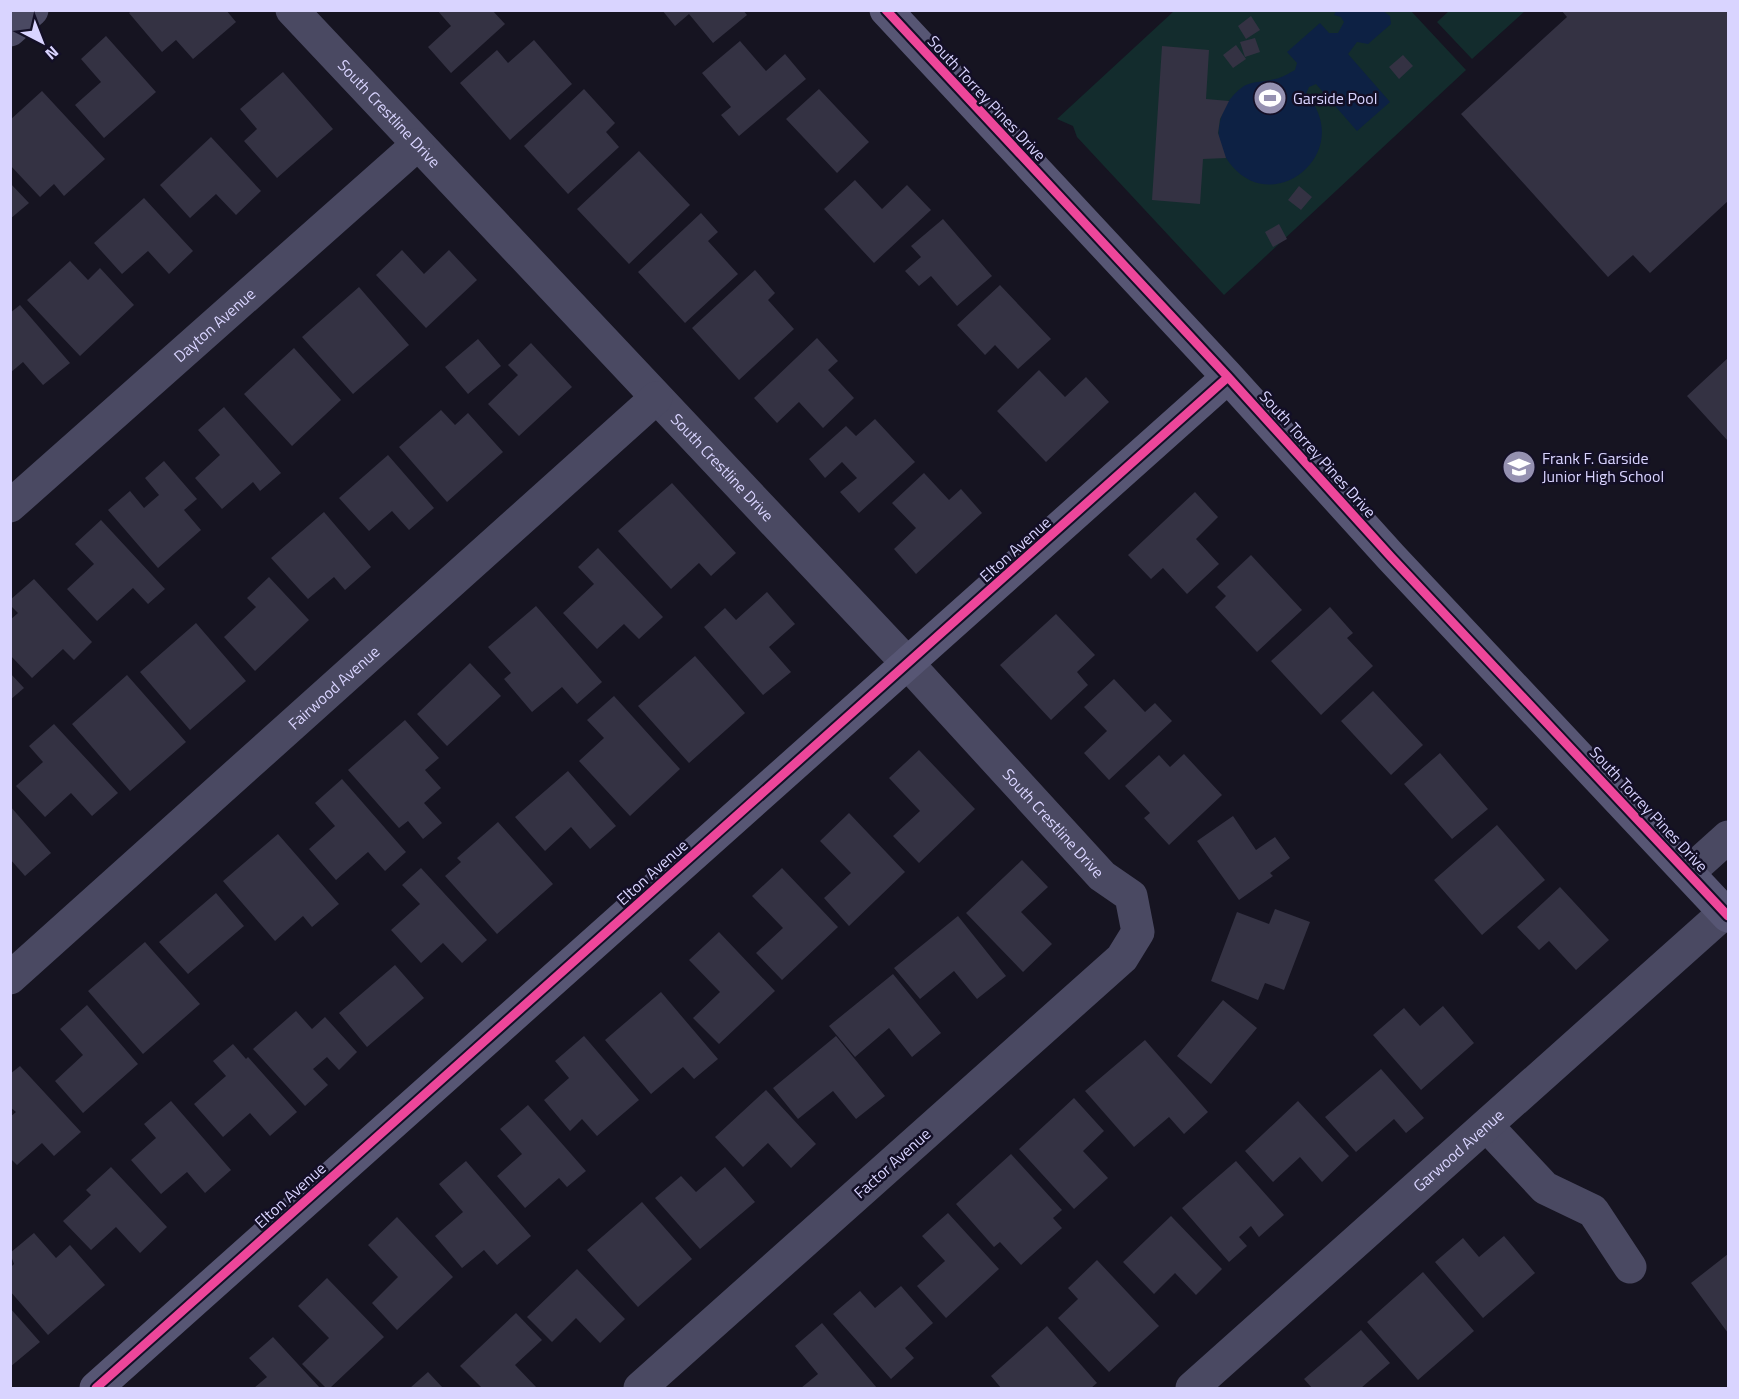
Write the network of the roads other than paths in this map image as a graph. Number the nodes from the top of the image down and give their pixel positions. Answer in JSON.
{"nodes":[{"id":1,"x":32,"y":10,"type":"edge"},
{"id":2,"x":292,"y":10,"type":"edge"},
{"id":3,"x":886,"y":10,"type":"edge"},
{"id":4,"x":10,"y":30,"type":"edge"},
{"id":5,"x":417,"y":145,"type":"junction"},
{"id":6,"x":1228,"y":377,"type":"junction"},
{"id":7,"x":656,"y":398,"type":"junction"},
{"id":8,"x":10,"y":506,"type":"edge"},
{"id":9,"x":909,"y":665,"type":"junction"},
{"id":10,"x":1728,"y":837,"type":"edge"},
{"id":11,"x":1688,"y":873,"type":"junction"},
{"id":12,"x":1727,"y":914,"type":"edge"},
{"id":13,"x":1138,"y":932,"type":"joint"},
{"id":14,"x":10,"y":978,"type":"edge"},
{"id":15,"x":1488,"y":1126,"type":"junction"},
{"id":16,"x":1630,"y":1267,"type":"dead end"},
{"id":17,"x":96,"y":1389,"type":"edge"},
{"id":18,"x":640,"y":1389,"type":"edge"},
{"id":19,"x":1192,"y":1389,"type":"edge"}],
"edges":[{"from":1,"to":4,"type":"street"},
{"from":2,"to":5,"type":"street","name":"South Crestline Drive"},
{"from":3,"to":6,"type":"street","name":"South Torrey Pines Drive"},
{"from":5,"to":7,"type":"street","name":"South Crestline Drive"},
{"from":5,"to":8,"type":"street","name":"Dayton Avenue"},
{"from":6,"to":9,"type":"street","name":"Elton Avenue"},
{"from":6,"to":11,"type":"street","name":"South Torrey Pines Drive"},
{"from":7,"to":9,"type":"street","name":"South Crestline Drive"},
{"from":7,"to":14,"type":"street","name":"Fairwood Avenue"},
{"from":9,"to":13,"type":"street","name":"South Crestline Drive"},
{"from":9,"to":17,"type":"street","name":"Elton Avenue"},
{"from":10,"to":11,"type":"street"},
{"from":11,"to":12,"type":"street","name":"South Torrey Pines Drive"},
{"from":12,"to":15,"type":"street","name":"Garwood Avenue"},
{"from":13,"to":18,"type":"street","name":"Factor Avenue"},
{"from":15,"to":16,"type":"street"},
{"from":15,"to":19,"type":"street","name":"Garwood Avenue"}]}
